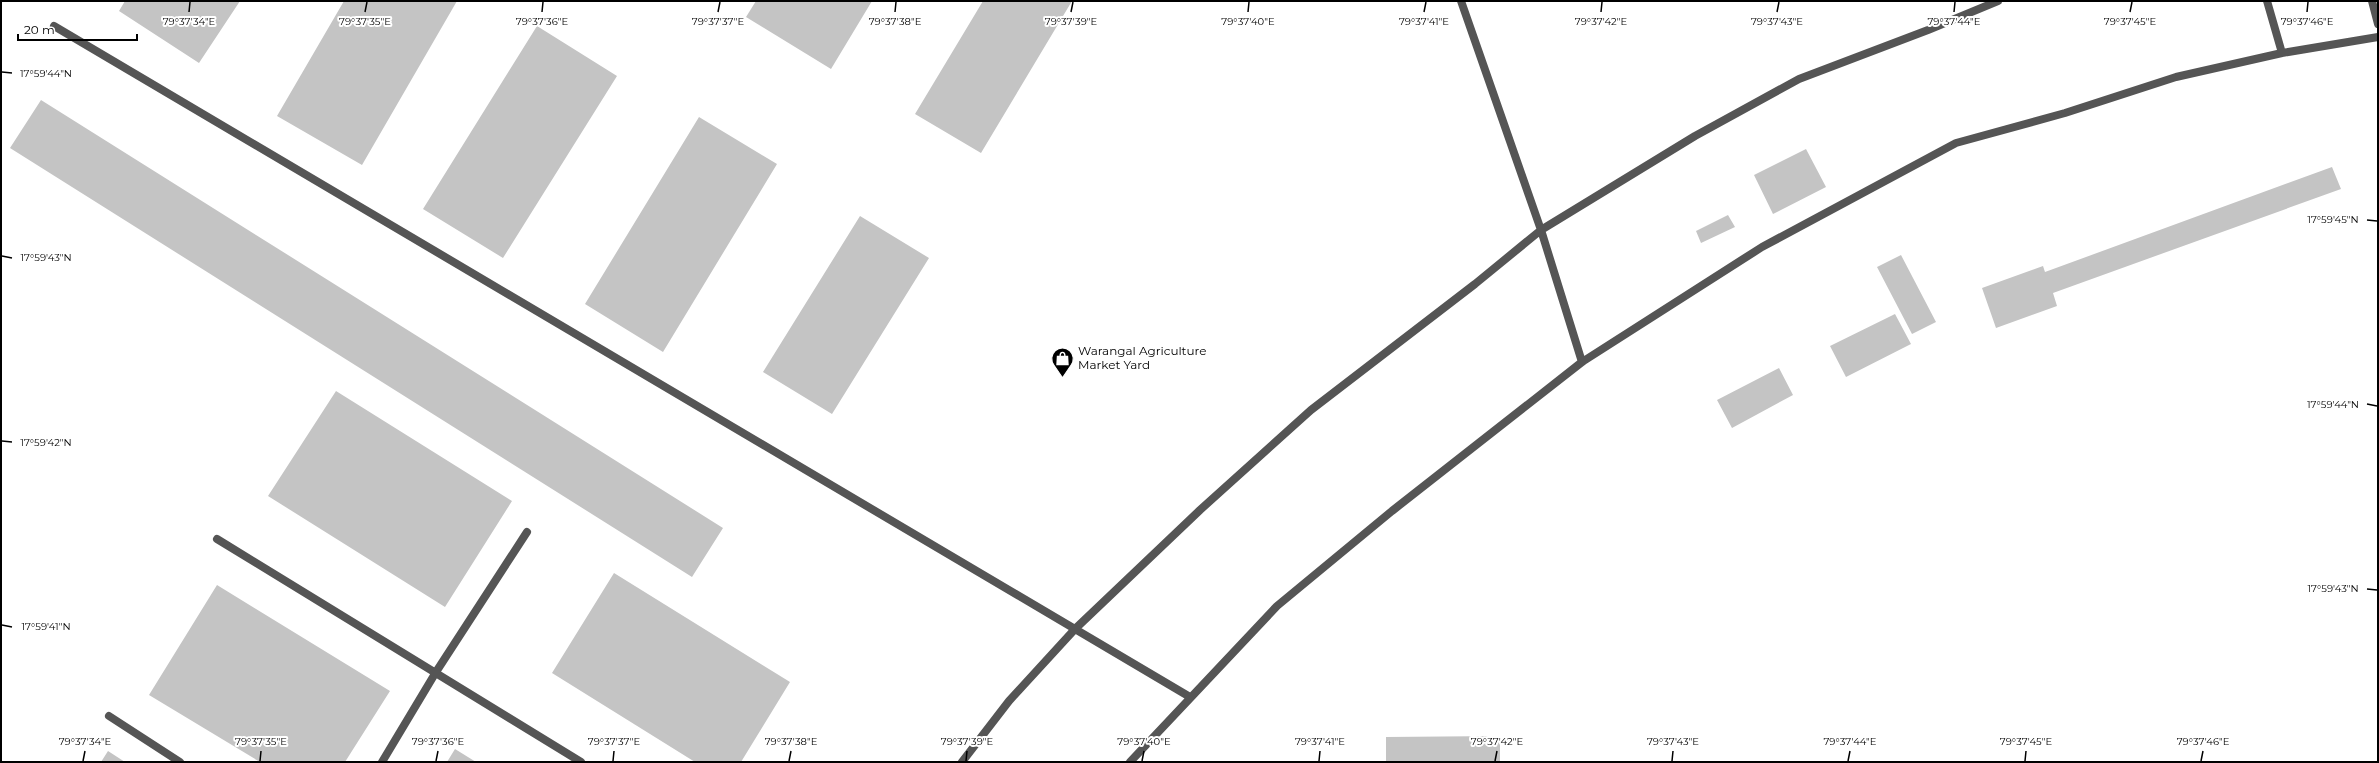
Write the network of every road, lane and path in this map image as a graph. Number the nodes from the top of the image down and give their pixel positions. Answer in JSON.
{"nodes":[{"id":1,"x":1461,"y":1,"type":"edge"},
{"id":2,"x":1998,"y":1,"type":"edge"},
{"id":3,"x":2267,"y":1,"type":"edge"},
{"id":4,"x":2372,"y":1,"type":"edge"},
{"id":5,"x":2378,"y":24,"type":"edge"},
{"id":6,"x":54,"y":26,"type":"dead end"},
{"id":7,"x":2378,"y":37,"type":"edge"},
{"id":8,"x":2282,"y":53,"type":"junction"},
{"id":9,"x":1541,"y":230,"type":"junction"},
{"id":10,"x":1582,"y":362,"type":"junction"},
{"id":11,"x":527,"y":532,"type":"dead end"},
{"id":12,"x":217,"y":539,"type":"dead end"},
{"id":13,"x":1075,"y":629,"type":"junction"},
{"id":14,"x":436,"y":672,"type":"junction"},
{"id":15,"x":1190,"y":697,"type":"junction"},
{"id":16,"x":109,"y":716,"type":"dead end"},
{"id":17,"x":180,"y":762,"type":"edge"},
{"id":18,"x":382,"y":762,"type":"edge"},
{"id":19,"x":581,"y":762,"type":"edge"},
{"id":20,"x":962,"y":762,"type":"edge"},
{"id":21,"x":1130,"y":762,"type":"edge"}],
"edges":[{"from":1,"to":9,"type":"lane"},
{"from":2,"to":9,"type":"lane"},
{"from":3,"to":8,"type":"lane"},
{"from":4,"to":5,"type":"lane"},
{"from":6,"to":13,"type":"lane"},
{"from":7,"to":8,"type":"lane"},
{"from":8,"to":10,"type":"lane"},
{"from":9,"to":10,"type":"lane"},
{"from":9,"to":13,"type":"lane"},
{"from":10,"to":15,"type":"lane"},
{"from":11,"to":14,"type":"lane"},
{"from":12,"to":14,"type":"lane"},
{"from":13,"to":15,"type":"lane"},
{"from":13,"to":20,"type":"lane"},
{"from":14,"to":18,"type":"lane"},
{"from":14,"to":19,"type":"lane"},
{"from":15,"to":21,"type":"lane"},
{"from":16,"to":17,"type":"lane"}]}
